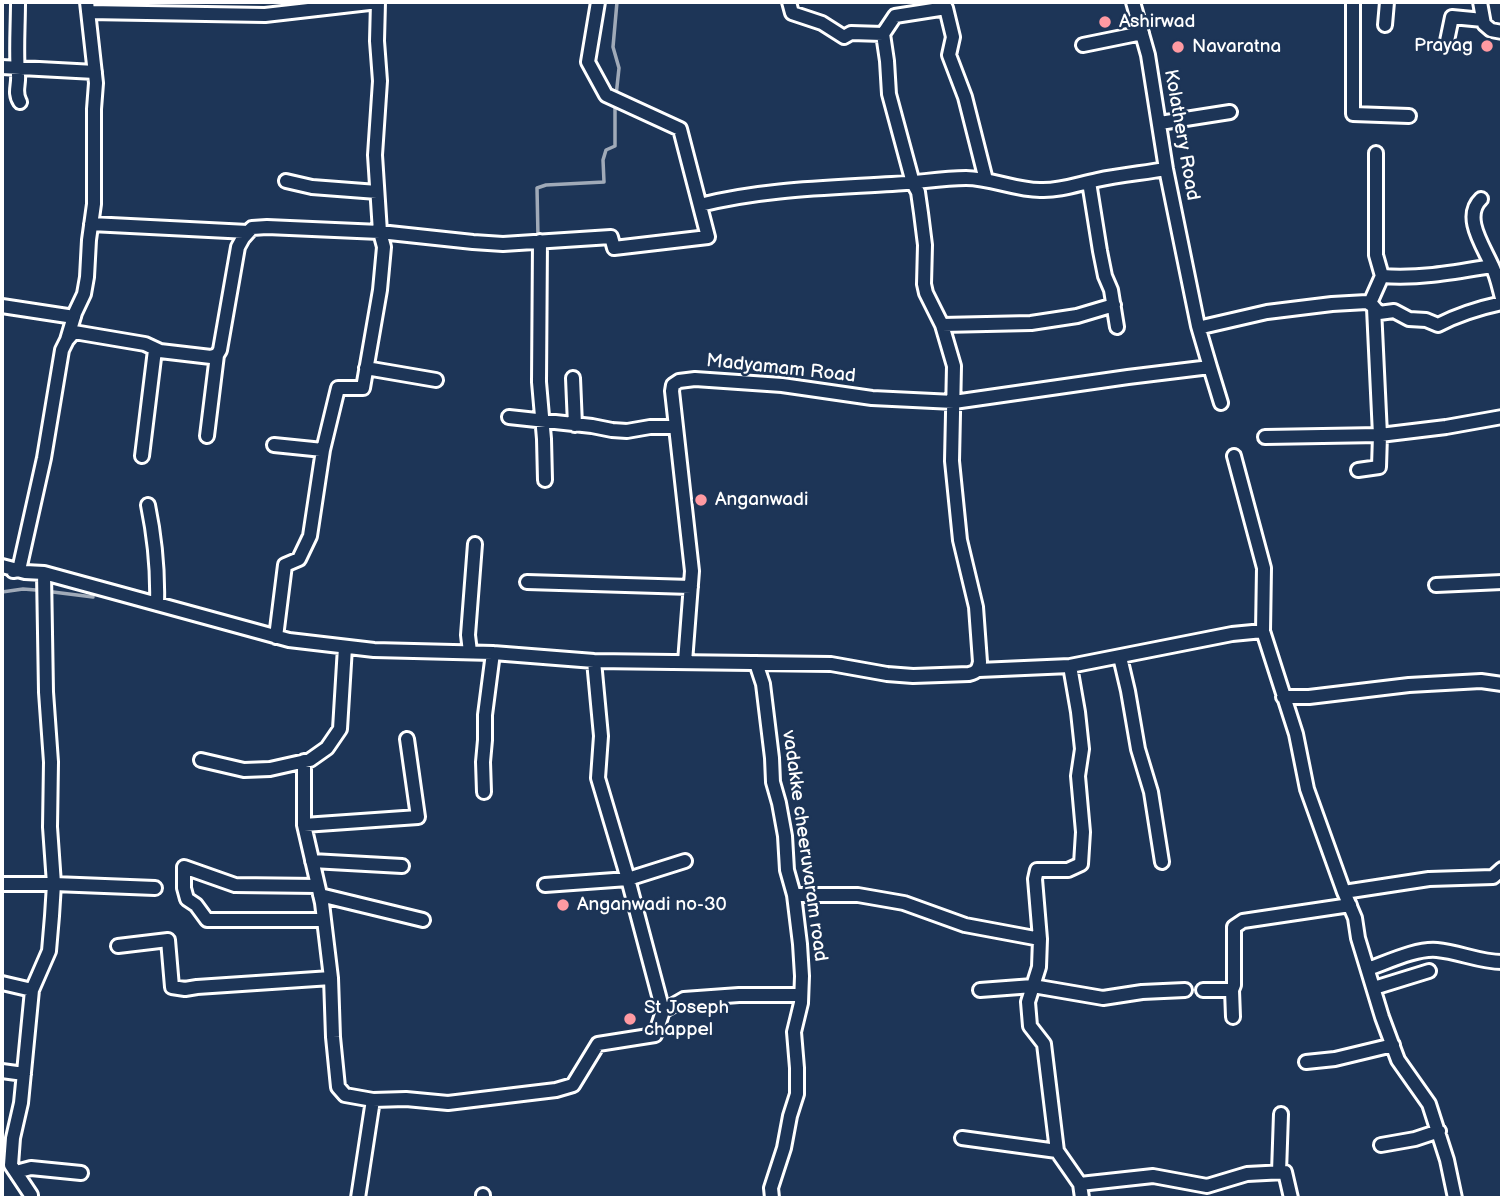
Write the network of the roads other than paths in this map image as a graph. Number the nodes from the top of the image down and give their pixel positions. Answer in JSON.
{"nodes":[{"id":1,"x":18,"y":2,"type":"edge"},
{"id":2,"x":377,"y":2,"type":"edge"},
{"id":3,"x":598,"y":2,"type":"edge"},
{"id":4,"x":789,"y":2,"type":"edge"},
{"id":5,"x":920,"y":2,"type":"edge"},
{"id":6,"x":1133,"y":2,"type":"edge"},
{"id":7,"x":1353,"y":2,"type":"edge"},
{"id":8,"x":1387,"y":2,"type":"edge"},
{"id":9,"x":1480,"y":2,"type":"edge"},
{"id":10,"x":87,"y":7,"type":"edge"},
{"id":11,"x":911,"y":13,"type":"junction"},
{"id":12,"x":1483,"y":20,"type":"junction"},
{"id":13,"x":1385,"y":25,"type":"dead end"},
{"id":14,"x":1502,"y":32,"type":"edge"},
{"id":15,"x":1142,"y":33,"type":"junction"},
{"id":16,"x":883,"y":34,"type":"junction"},
{"id":17,"x":1447,"y":41,"type":"dead end"},
{"id":18,"x":1083,"y":45,"type":"dead end"},
{"id":19,"x":2,"y":67,"type":"edge"},
{"id":20,"x":16,"y":68,"type":"junction"},
{"id":21,"x":95,"y":72,"type":"junction"},
{"id":22,"x":20,"y":102,"type":"dead end"},
{"id":23,"x":1230,"y":112,"type":"dead end"},
{"id":24,"x":1409,"y":116,"type":"dead end"},
{"id":25,"x":1160,"y":123,"type":"junction"},
{"id":26,"x":1376,"y":153,"type":"dead end"},
{"id":27,"x":1166,"y":169,"type":"junction"},
{"id":28,"x":986,"y":180,"type":"junction"},
{"id":29,"x":286,"y":181,"type":"dead end"},
{"id":30,"x":1089,"y":182,"type":"junction"},
{"id":31,"x":914,"y":183,"type":"junction"},
{"id":32,"x":377,"y":192,"type":"junction"},
{"id":33,"x":1481,"y":200,"type":"dead end"},
{"id":34,"x":701,"y":205,"type":"junction"},
{"id":35,"x":91,"y":224,"type":"junction"},
{"id":36,"x":248,"y":232,"type":"junction"},
{"id":37,"x":380,"y":232,"type":"junction"},
{"id":38,"x":540,"y":242,"type":"junction"},
{"id":39,"x":1492,"y":266,"type":"junction"},
{"id":40,"x":1382,"y":276,"type":"junction"},
{"id":41,"x":1502,"y":300,"type":"edge"},
{"id":42,"x":1114,"y":305,"type":"junction"},
{"id":43,"x":1372,"y":305,"type":"junction"},
{"id":44,"x":2,"y":306,"type":"edge"},
{"id":45,"x":74,"y":317,"type":"junction"},
{"id":46,"x":942,"y":324,"type":"junction"},
{"id":47,"x":1198,"y":326,"type":"junction"},
{"id":48,"x":1117,"y":327,"type":"dead end"},
{"id":49,"x":67,"y":340,"type":"junction"},
{"id":50,"x":155,"y":350,"type":"junction"},
{"id":51,"x":217,"y":355,"type":"junction"},
{"id":52,"x":1210,"y":367,"type":"junction"},
{"id":53,"x":366,"y":368,"type":"junction"},
{"id":54,"x":573,"y":378,"type":"dead end"},
{"id":55,"x":436,"y":380,"type":"dead end"},
{"id":56,"x":954,"y":402,"type":"junction"},
{"id":57,"x":1221,"y":403,"type":"dead end"},
{"id":58,"x":1502,"y":417,"type":"edge"},
{"id":59,"x":509,"y":418,"type":"dead end"},
{"id":60,"x":543,"y":421,"type":"junction"},
{"id":61,"x":575,"y":425,"type":"junction"},
{"id":62,"x":676,"y":427,"type":"junction"},
{"id":63,"x":1380,"y":435,"type":"junction"},
{"id":64,"x":207,"y":436,"type":"dead end"},
{"id":65,"x":1265,"y":437,"type":"dead end"},
{"id":66,"x":274,"y":445,"type":"dead end"},
{"id":67,"x":323,"y":450,"type":"junction"},
{"id":68,"x":142,"y":456,"type":"dead end"},
{"id":69,"x":1234,"y":456,"type":"dead end"},
{"id":70,"x":1358,"y":470,"type":"dead end"},
{"id":71,"x":545,"y":480,"type":"dead end"},
{"id":72,"x":148,"y":505,"type":"dead end"},
{"id":73,"x":475,"y":544,"type":"dead end"},
{"id":74,"x":2,"y":569,"type":"edge"},
{"id":75,"x":19,"y":570,"type":"junction"},
{"id":76,"x":44,"y":573,"type":"junction"},
{"id":77,"x":527,"y":582,"type":"dead end"},
{"id":78,"x":1502,"y":582,"type":"edge"},
{"id":79,"x":1436,"y":585,"type":"dead end"},
{"id":80,"x":691,"y":587,"type":"junction"},
{"id":81,"x":157,"y":604,"type":"junction"},
{"id":82,"x":1263,"y":631,"type":"junction"},
{"id":83,"x":276,"y":637,"type":"junction"},
{"id":84,"x":345,"y":647,"type":"junction"},
{"id":85,"x":470,"y":652,"type":"junction"},
{"id":86,"x":493,"y":653,"type":"junction"},
{"id":87,"x":1120,"y":657,"type":"junction"},
{"id":88,"x":594,"y":661,"type":"junction"},
{"id":89,"x":685,"y":662,"type":"junction"},
{"id":90,"x":756,"y":663,"type":"junction"},
{"id":91,"x":1069,"y":666,"type":"junction"},
{"id":92,"x":978,"y":670,"type":"junction"},
{"id":93,"x":1502,"y":684,"type":"edge"},
{"id":94,"x":1283,"y":697,"type":"junction"},
{"id":95,"x":407,"y":739,"type":"dead end"},
{"id":96,"x":201,"y":761,"type":"dead end"},
{"id":97,"x":304,"y":761,"type":"junction"},
{"id":98,"x":484,"y":792,"type":"dead end"},
{"id":99,"x":304,"y":825,"type":"junction"},
{"id":100,"x":312,"y":861,"type":"junction"},
{"id":101,"x":685,"y":861,"type":"dead end"},
{"id":102,"x":1162,"y":862,"type":"dead end"},
{"id":103,"x":402,"y":866,"type":"dead end"},
{"id":104,"x":1502,"y":869,"type":"edge"},
{"id":105,"x":628,"y":879,"type":"junction"},
{"id":106,"x":2,"y":884,"type":"edge"},
{"id":107,"x":54,"y":884,"type":"junction"},
{"id":108,"x":545,"y":886,"type":"dead end"},
{"id":109,"x":155,"y":888,"type":"dead end"},
{"id":110,"x":319,"y":891,"type":"junction"},
{"id":111,"x":794,"y":895,"type":"junction"},
{"id":112,"x":1347,"y":899,"type":"junction"},
{"id":113,"x":324,"y":920,"type":"junction"},
{"id":114,"x":423,"y":920,"type":"dead end"},
{"id":115,"x":1040,"y":939,"type":"junction"},
{"id":116,"x":118,"y":946,"type":"dead end"},
{"id":117,"x":1502,"y":962,"type":"edge"},
{"id":118,"x":1368,"y":969,"type":"junction"},
{"id":119,"x":1429,"y":971,"type":"dead end"},
{"id":120,"x":331,"y":978,"type":"junction"},
{"id":121,"x":2,"y":983,"type":"edge"},
{"id":122,"x":1033,"y":986,"type":"junction"},
{"id":123,"x":1374,"y":988,"type":"junction"},
{"id":124,"x":1203,"y":989,"type":"dead end"},
{"id":125,"x":32,"y":990,"type":"junction"},
{"id":126,"x":981,"y":990,"type":"dead end"},
{"id":127,"x":1185,"y":990,"type":"dead end"},
{"id":128,"x":1232,"y":990,"type":"junction"},
{"id":129,"x":801,"y":995,"type":"junction"},
{"id":130,"x":663,"y":1011,"type":"junction"},
{"id":131,"x":1233,"y":1017,"type":"dead end"},
{"id":132,"x":1393,"y":1045,"type":"junction"},
{"id":133,"x":1306,"y":1062,"type":"dead end"},
{"id":134,"x":2,"y":1071,"type":"edge"},
{"id":135,"x":24,"y":1074,"type":"junction"},
{"id":136,"x":373,"y":1100,"type":"junction"},
{"id":137,"x":1281,"y":1114,"type":"dead end"},
{"id":138,"x":1439,"y":1131,"type":"junction"},
{"id":139,"x":962,"y":1138,"type":"dead end"},
{"id":140,"x":1381,"y":1144,"type":"dead end"},
{"id":141,"x":1057,"y":1152,"type":"junction"},
{"id":142,"x":9,"y":1168,"type":"edge"},
{"id":143,"x":1279,"y":1172,"type":"junction"},
{"id":144,"x":81,"y":1173,"type":"dead end"},
{"id":145,"x":1080,"y":1184,"type":"junction"},
{"id":146,"x":31,"y":1198,"type":"edge"},
{"id":147,"x":358,"y":1198,"type":"edge"},
{"id":148,"x":772,"y":1198,"type":"edge"},
{"id":149,"x":1082,"y":1198,"type":"edge"},
{"id":150,"x":1291,"y":1198,"type":"edge"},
{"id":151,"x":1455,"y":1198,"type":"edge"}],
"edges":[{"from":1,"to":20,"type":"street"},
{"from":2,"to":10,"type":"street"},
{"from":2,"to":32,"type":"street"},
{"from":3,"to":34,"type":"street"},
{"from":4,"to":16,"type":"street"},
{"from":5,"to":11,"type":"street"},
{"from":6,"to":15,"type":"street","name":"Kolathery Road"},
{"from":7,"to":24,"type":"street"},
{"from":8,"to":13,"type":"street"},
{"from":9,"to":12,"type":"street"},
{"from":10,"to":21,"type":"street"},
{"from":11,"to":16,"type":"street"},
{"from":11,"to":28,"type":"street"},
{"from":12,"to":14,"type":"street"},
{"from":12,"to":17,"type":"street"},
{"from":15,"to":18,"type":"street"},
{"from":15,"to":25,"type":"street","name":"Kolathery Road"},
{"from":16,"to":31,"type":"street"},
{"from":19,"to":20,"type":"street"},
{"from":20,"to":21,"type":"street"},
{"from":20,"to":22,"type":"street"},
{"from":21,"to":35,"type":"street"},
{"from":23,"to":25,"type":"street"},
{"from":25,"to":27,"type":"street","name":"Kolathery Road"},
{"from":26,"to":40,"type":"street"},
{"from":27,"to":30,"type":"street"},
{"from":27,"to":47,"type":"street","name":"Kolathery Road"},
{"from":28,"to":30,"type":"street"},
{"from":28,"to":31,"type":"street"},
{"from":29,"to":32,"type":"street"},
{"from":30,"to":42,"type":"street"},
{"from":31,"to":34,"type":"street"},
{"from":31,"to":46,"type":"street"},
{"from":32,"to":37,"type":"street"},
{"from":33,"to":39,"type":"street"},
{"from":34,"to":38,"type":"street"},
{"from":35,"to":36,"type":"street"},
{"from":35,"to":45,"type":"street"},
{"from":36,"to":37,"type":"street"},
{"from":36,"to":51,"type":"street"},
{"from":37,"to":38,"type":"street"},
{"from":37,"to":53,"type":"street"},
{"from":38,"to":60,"type":"street"},
{"from":39,"to":40,"type":"street"},
{"from":39,"to":41,"type":"street"},
{"from":40,"to":43,"type":"street"},
{"from":41,"to":43,"type":"street"},
{"from":42,"to":46,"type":"street"},
{"from":42,"to":48,"type":"street"},
{"from":43,"to":47,"type":"street"},
{"from":43,"to":63,"type":"street"},
{"from":44,"to":45,"type":"street"},
{"from":45,"to":49,"type":"street"},
{"from":46,"to":56,"type":"street"},
{"from":47,"to":52,"type":"street","name":"Kolathery Road"},
{"from":49,"to":50,"type":"street"},
{"from":49,"to":75,"type":"street"},
{"from":50,"to":51,"type":"street"},
{"from":50,"to":68,"type":"street"},
{"from":51,"to":64,"type":"street"},
{"from":52,"to":56,"type":"street"},
{"from":52,"to":57,"type":"street","name":"Kolathery Road"},
{"from":53,"to":55,"type":"street"},
{"from":53,"to":67,"type":"street"},
{"from":54,"to":61,"type":"street"},
{"from":56,"to":62,"type":"street","name":"Madyamam Road"},
{"from":56,"to":92,"type":"street"},
{"from":58,"to":63,"type":"street"},
{"from":59,"to":60,"type":"street"},
{"from":60,"to":61,"type":"street"},
{"from":60,"to":71,"type":"street"},
{"from":61,"to":62,"type":"street"},
{"from":62,"to":80,"type":"street","name":"Madyamam Road"},
{"from":63,"to":65,"type":"street"},
{"from":63,"to":70,"type":"street"},
{"from":66,"to":67,"type":"street"},
{"from":67,"to":83,"type":"street"},
{"from":69,"to":82,"type":"street"},
{"from":72,"to":81,"type":"street"},
{"from":73,"to":85,"type":"street"},
{"from":74,"to":75,"type":"street"},
{"from":75,"to":76,"type":"street"},
{"from":76,"to":81,"type":"street"},
{"from":76,"to":107,"type":"street"},
{"from":77,"to":80,"type":"street"},
{"from":78,"to":79,"type":"street"},
{"from":80,"to":89,"type":"street","name":"Madyamam Road"},
{"from":81,"to":83,"type":"street"},
{"from":82,"to":87,"type":"street"},
{"from":82,"to":94,"type":"street"},
{"from":83,"to":84,"type":"street"},
{"from":84,"to":85,"type":"street"},
{"from":84,"to":97,"type":"street"},
{"from":85,"to":86,"type":"street"},
{"from":86,"to":88,"type":"street"},
{"from":86,"to":98,"type":"street"},
{"from":87,"to":91,"type":"street"},
{"from":87,"to":102,"type":"street"},
{"from":88,"to":89,"type":"street"},
{"from":88,"to":105,"type":"street"},
{"from":89,"to":90,"type":"street"},
{"from":90,"to":92,"type":"street"},
{"from":90,"to":111,"type":"street","name":"vadakke cheeruvaram road"},
{"from":91,"to":92,"type":"street"},
{"from":91,"to":115,"type":"street"},
{"from":93,"to":94,"type":"street"},
{"from":94,"to":112,"type":"street"},
{"from":95,"to":99,"type":"street"},
{"from":96,"to":97,"type":"street"},
{"from":97,"to":99,"type":"street"},
{"from":99,"to":100,"type":"street"},
{"from":100,"to":103,"type":"street"},
{"from":100,"to":110,"type":"street"},
{"from":101,"to":105,"type":"street"},
{"from":104,"to":112,"type":"street"},
{"from":105,"to":108,"type":"street"},
{"from":105,"to":130,"type":"street"},
{"from":106,"to":107,"type":"street"},
{"from":107,"to":109,"type":"street"},
{"from":107,"to":125,"type":"street"},
{"from":110,"to":113,"type":"street"},
{"from":110,"to":113,"type":"street"},
{"from":110,"to":114,"type":"street"},
{"from":111,"to":115,"type":"street"},
{"from":111,"to":129,"type":"street","name":"vadakke cheeruvaram road"},
{"from":112,"to":118,"type":"street"},
{"from":112,"to":128,"type":"street"},
{"from":113,"to":120,"type":"street"},
{"from":115,"to":122,"type":"street"},
{"from":116,"to":120,"type":"street"},
{"from":117,"to":118,"type":"street"},
{"from":118,"to":123,"type":"street"},
{"from":119,"to":123,"type":"street"},
{"from":120,"to":136,"type":"street"},
{"from":121,"to":125,"type":"street"},
{"from":122,"to":126,"type":"street"},
{"from":122,"to":127,"type":"street"},
{"from":122,"to":141,"type":"street"},
{"from":123,"to":132,"type":"street"},
{"from":124,"to":128,"type":"street"},
{"from":125,"to":135,"type":"street"},
{"from":128,"to":131,"type":"street"},
{"from":129,"to":130,"type":"street"},
{"from":129,"to":148,"type":"street","name":"vadakke cheeruvaram road"},
{"from":130,"to":136,"type":"street"},
{"from":132,"to":133,"type":"street"},
{"from":132,"to":138,"type":"street"},
{"from":134,"to":135,"type":"street"},
{"from":135,"to":142,"type":"street"},
{"from":136,"to":147,"type":"street"},
{"from":137,"to":143,"type":"street"},
{"from":138,"to":140,"type":"street"},
{"from":138,"to":151,"type":"street"},
{"from":139,"to":141,"type":"street"},
{"from":141,"to":145,"type":"street"},
{"from":142,"to":144,"type":"street"},
{"from":142,"to":146,"type":"street"},
{"from":143,"to":145,"type":"street"},
{"from":143,"to":150,"type":"street"},
{"from":145,"to":149,"type":"street"}]}
